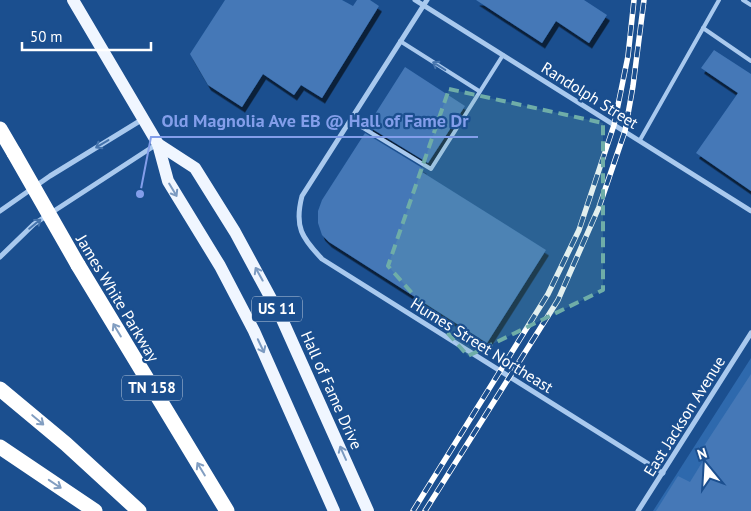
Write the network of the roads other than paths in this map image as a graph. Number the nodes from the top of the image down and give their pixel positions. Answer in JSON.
{"nodes":[{"id":1,"x":73,"y":0,"type":"edge"},
{"id":2,"x":415,"y":0,"type":"edge"},
{"id":3,"x":719,"y":0,"type":"edge"},
{"id":4,"x":743,"y":0,"type":"edge"},
{"id":5,"x":425,"y":3,"type":"edge"},
{"id":6,"x":751,"y":5,"type":"edge"},
{"id":7,"x":703,"y":28,"type":"junction"},
{"id":8,"x":400,"y":41,"type":"junction"},
{"id":9,"x":503,"y":55,"type":"junction"},
{"id":10,"x":751,"y":61,"type":"edge"},
{"id":11,"x":479,"y":91,"type":"junction"},
{"id":12,"x":143,"y":119,"type":"junction"},
{"id":13,"x":350,"y":120,"type":"junction"},
{"id":14,"x":0,"y":129,"type":"edge"},
{"id":15,"x":0,"y":137,"type":"edge"},
{"id":16,"x":640,"y":140,"type":"junction"},
{"id":17,"x":158,"y":144,"type":"junction"},
{"id":18,"x":14,"y":153,"type":"junction"},
{"id":19,"x":0,"y":211,"type":"edge"},
{"id":20,"x":751,"y":212,"type":"edge"},
{"id":21,"x":0,"y":257,"type":"edge"},
{"id":22,"x":751,"y":333,"type":"edge"},
{"id":23,"x":0,"y":389,"type":"edge"},
{"id":24,"x":0,"y":447,"type":"edge"},
{"id":25,"x":662,"y":473,"type":"junction"},
{"id":26,"x":95,"y":511,"type":"edge"},
{"id":27,"x":139,"y":511,"type":"edge"},
{"id":28,"x":226,"y":511,"type":"edge"},
{"id":29,"x":334,"y":511,"type":"edge"},
{"id":30,"x":368,"y":511,"type":"edge"},
{"id":31,"x":638,"y":511,"type":"edge"}],
"edges":[{"from":1,"to":12,"type":"main road","name":"Hall of Fame Drive","number":"US 11"},
{"from":2,"to":5,"type":"street","name":"Randolph Street"},
{"from":3,"to":7,"type":"lane"},
{"from":4,"to":6,"type":"lane"},
{"from":5,"to":8,"type":"street"},
{"from":5,"to":9,"type":"street","name":"Randolph Street"},
{"from":7,"to":10,"type":"lane"},
{"from":7,"to":16,"type":"lane"},
{"from":11,"to":8,"type":"lane","one_way":true},
{"from":8,"to":13,"type":"street"},
{"from":9,"to":11,"type":"lane"},
{"from":9,"to":16,"type":"street","name":"Randolph Street"},
{"from":11,"to":13,"type":"lane"},
{"from":12,"to":17,"type":"main road","name":"Hall of Fame Drive","number":"US 11"},
{"from":12,"to":19,"type":"street","one_way":true},
{"from":13,"to":25,"type":"street","name":"Humes Street Northeast"},
{"from":14,"to":18,"type":"highway"},
{"from":15,"to":18,"type":"highway"},
{"from":16,"to":20,"type":"street","name":"Randolph Street"},
{"from":21,"to":17,"type":"street","one_way":true},
{"from":17,"to":29,"type":"main road","name":"Hall of Fame Drive","number":"US 11","one_way":true},
{"from":30,"to":17,"type":"main road","name":"Hall of Fame Drive","number":"US 11","one_way":true},
{"from":28,"to":18,"type":"highway","name":"James White Parkway","number":"TN 158","one_way":true,"bridge":true},
{"from":22,"to":25,"type":"street","name":"East Jackson Avenue"},
{"from":23,"to":27,"type":"highway","one_way":true},
{"from":24,"to":26,"type":"highway","one_way":true},
{"from":25,"to":31,"type":"street","name":"East Jackson Avenue"}]}
